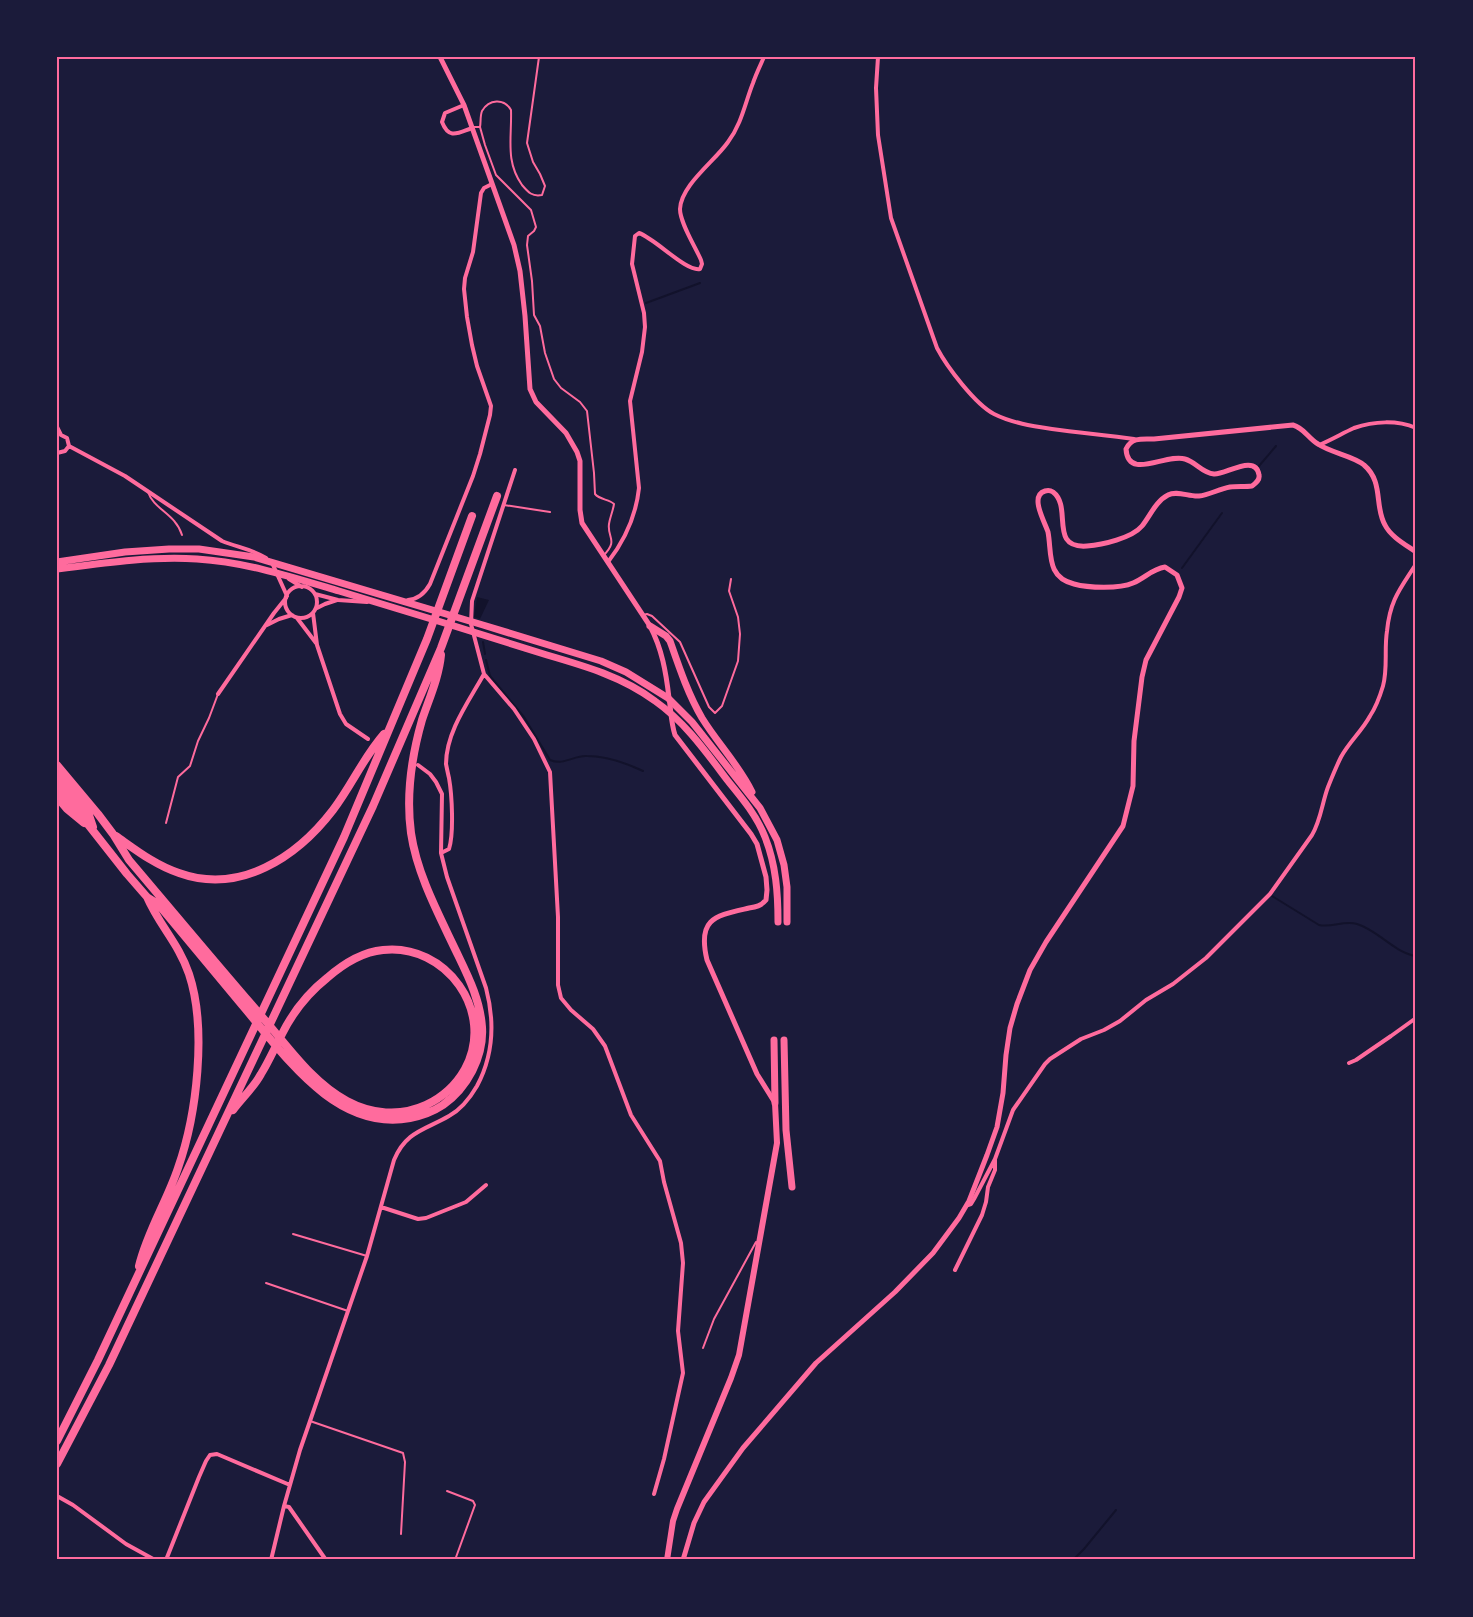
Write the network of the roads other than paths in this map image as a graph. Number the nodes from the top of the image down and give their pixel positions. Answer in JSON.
{"nodes":[{"id":1,"x":440,"y":57,"type":"edge"},
{"id":2,"x":539,"y":57,"type":"edge"},
{"id":3,"x":764,"y":57,"type":"edge"},
{"id":4,"x":878,"y":57,"type":"edge"},
{"id":5,"x":464,"y":105,"type":"junction"},
{"id":6,"x":480,"y":127,"type":"junction"},
{"id":7,"x":473,"y":128,"type":"junction"},
{"id":8,"x":493,"y":183,"type":"junction"},
{"id":9,"x":57,"y":427,"type":"edge"},
{"id":10,"x":1416,"y":428,"type":"edge"},
{"id":11,"x":59,"y":436,"type":"edge"},
{"id":12,"x":1134,"y":440,"type":"junction"},
{"id":13,"x":1319,"y":445,"type":"junction"},
{"id":14,"x":69,"y":446,"type":"junction"},
{"id":15,"x":57,"y":453,"type":"edge"},
{"id":16,"x":515,"y":470,"type":"dead end"},
{"id":17,"x":148,"y":492,"type":"junction"},
{"id":18,"x":497,"y":496,"type":"dead end"},
{"id":19,"x":504,"y":505,"type":"junction"},
{"id":20,"x":550,"y":512,"type":"dead end"},
{"id":21,"x":472,"y":516,"type":"dead end"},
{"id":22,"x":182,"y":536,"type":"dead end"},
{"id":23,"x":1416,"y":552,"type":"edge"},
{"id":24,"x":603,"y":556,"type":"junction"},
{"id":25,"x":57,"y":562,"type":"edge"},
{"id":26,"x":608,"y":562,"type":"junction"},
{"id":27,"x":1416,"y":564,"type":"edge"},
{"id":28,"x":273,"y":565,"type":"junction"},
{"id":29,"x":57,"y":569,"type":"edge"},
{"id":30,"x":731,"y":579,"type":"dead end"},
{"id":31,"x":302,"y":587,"type":"junction"},
{"id":32,"x":315,"y":594,"type":"junction"},
{"id":33,"x":287,"y":597,"type":"junction"},
{"id":34,"x":338,"y":600,"type":"junction"},
{"id":35,"x":314,"y":611,"type":"junction"},
{"id":36,"x":643,"y":615,"type":"junction"},
{"id":37,"x":295,"y":616,"type":"junction"},
{"id":38,"x":650,"y":626,"type":"junction"},
{"id":39,"x":264,"y":627,"type":"junction"},
{"id":40,"x":317,"y":645,"type":"junction"},
{"id":41,"x":441,"y":648,"type":"junction"},
{"id":42,"x":484,"y":674,"type":"junction"},
{"id":43,"x":218,"y":694,"type":"joint"},
{"id":44,"x":390,"y":729,"type":"junction"},
{"id":45,"x":368,"y":739,"type":"dead end"},
{"id":46,"x":57,"y":765,"type":"edge"},
{"id":47,"x":418,"y":765,"type":"dead end"},
{"id":48,"x":57,"y":775,"type":"edge"},
{"id":49,"x":57,"y":785,"type":"edge"},
{"id":50,"x":57,"y":797,"type":"edge"},
{"id":51,"x":760,"y":808,"type":"junction"},
{"id":52,"x":166,"y":823,"type":"dead end"},
{"id":53,"x":95,"y":834,"type":"junction"},
{"id":54,"x":113,"y":834,"type":"junction"},
{"id":55,"x":441,"y":853,"type":"junction"},
{"id":56,"x":147,"y":897,"type":"junction"},
{"id":57,"x":778,"y":922,"type":"dead end"},
{"id":58,"x":787,"y":922,"type":"dead end"},
{"id":59,"x":1416,"y":1017,"type":"edge"},
{"id":60,"x":774,"y":1040,"type":"dead end"},
{"id":61,"x":784,"y":1040,"type":"dead end"},
{"id":62,"x":1349,"y":1063,"type":"dead end"},
{"id":63,"x":775,"y":1103,"type":"junction"},
{"id":64,"x":225,"y":1120,"type":"junction"},
{"id":65,"x":995,"y":1159,"type":"junction"},
{"id":66,"x":486,"y":1185,"type":"dead end"},
{"id":67,"x":792,"y":1187,"type":"dead end"},
{"id":68,"x":967,"y":1205,"type":"junction"},
{"id":69,"x":381,"y":1207,"type":"junction"},
{"id":70,"x":762,"y":1231,"type":"junction"},
{"id":71,"x":293,"y":1234,"type":"dead end"},
{"id":72,"x":367,"y":1256,"type":"junction"},
{"id":73,"x":955,"y":1270,"type":"dead end"},
{"id":74,"x":136,"y":1279,"type":"junction"},
{"id":75,"x":266,"y":1283,"type":"dead end"},
{"id":76,"x":348,"y":1311,"type":"junction"},
{"id":77,"x":703,"y":1348,"type":"dead end"},
{"id":78,"x":310,"y":1421,"type":"junction"},
{"id":79,"x":57,"y":1441,"type":"edge"},
{"id":80,"x":57,"y":1464,"type":"edge"},
{"id":81,"x":290,"y":1485,"type":"junction"},
{"id":82,"x":447,"y":1491,"type":"dead end"},
{"id":83,"x":654,"y":1494,"type":"dead end"},
{"id":84,"x":57,"y":1496,"type":"edge"},
{"id":85,"x":284,"y":1506,"type":"junction"},
{"id":86,"x":401,"y":1534,"type":"dead end"},
{"id":87,"x":155,"y":1560,"type":"edge"},
{"id":88,"x":165,"y":1560,"type":"edge"},
{"id":89,"x":271,"y":1560,"type":"edge"},
{"id":90,"x":326,"y":1560,"type":"edge"},
{"id":91,"x":455,"y":1560,"type":"edge"},
{"id":92,"x":667,"y":1560,"type":"edge"},
{"id":93,"x":683,"y":1560,"type":"edge"}],
"edges":[{"from":1,"to":5,"type":"street"},
{"from":2,"to":6,"type":"lane"},
{"from":3,"to":26,"type":"street"},
{"from":4,"to":12,"type":"street"},
{"from":5,"to":7,"type":"street"},
{"from":5,"to":7,"type":"street"},
{"from":6,"to":7,"type":"lane"},
{"from":6,"to":24,"type":"lane"},
{"from":7,"to":8,"type":"street"},
{"from":8,"to":24,"type":"street"},
{"from":8,"to":34,"type":"street"},
{"from":9,"to":11,"type":"street"},
{"from":10,"to":13,"type":"street"},
{"from":11,"to":14,"type":"street"},
{"from":12,"to":13,"type":"street"},
{"from":12,"to":68,"type":"street"},
{"from":13,"to":23,"type":"street"},
{"from":14,"to":15,"type":"street"},
{"from":14,"to":17,"type":"street"},
{"from":16,"to":19,"type":"street"},
{"from":17,"to":22,"type":"lane"},
{"from":17,"to":28,"type":"street"},
{"from":18,"to":41,"type":"highway"},
{"from":19,"to":20,"type":"lane"},
{"from":19,"to":42,"type":"street"},
{"from":21,"to":44,"type":"highway"},
{"from":24,"to":26,"type":"street"},
{"from":25,"to":51,"type":"highway"},
{"from":26,"to":36,"type":"street"},
{"from":27,"to":65,"type":"street"},
{"from":28,"to":31,"type":"street"},
{"from":28,"to":33,"type":"street"},
{"from":29,"to":57,"type":"highway"},
{"from":30,"to":36,"type":"lane"},
{"from":31,"to":32,"type":"street"},
{"from":31,"to":33,"type":"street"},
{"from":32,"to":34,"type":"street"},
{"from":32,"to":35,"type":"street"},
{"from":33,"to":37,"type":"street"},
{"from":33,"to":39,"type":"street"},
{"from":34,"to":35,"type":"street"},
{"from":35,"to":37,"type":"street"},
{"from":35,"to":40,"type":"street"},
{"from":36,"to":38,"type":"street"},
{"from":37,"to":39,"type":"street"},
{"from":37,"to":40,"type":"street"},
{"from":38,"to":51,"type":"highway"},
{"from":38,"to":63,"type":"street"},
{"from":39,"to":43,"type":"street"},
{"from":40,"to":45,"type":"street"},
{"from":41,"to":56,"type":"highway"},
{"from":41,"to":64,"type":"highway"},
{"from":42,"to":55,"type":"street"},
{"from":42,"to":83,"type":"street"},
{"from":43,"to":52,"type":"lane"},
{"from":44,"to":54,"type":"highway"},
{"from":44,"to":74,"type":"highway"},
{"from":46,"to":54,"type":"highway"},
{"from":47,"to":55,"type":"street"},
{"from":48,"to":53,"type":"highway"},
{"from":49,"to":53,"type":"highway"},
{"from":50,"to":53,"type":"highway"},
{"from":51,"to":58,"type":"highway"},
{"from":53,"to":56,"type":"highway"},
{"from":54,"to":64,"type":"highway"},
{"from":55,"to":69,"type":"street"},
{"from":56,"to":74,"type":"highway"},
{"from":59,"to":62,"type":"street"},
{"from":60,"to":63,"type":"highway"},
{"from":61,"to":67,"type":"highway"},
{"from":63,"to":70,"type":"main road"},
{"from":64,"to":80,"type":"highway"},
{"from":65,"to":68,"type":"street"},
{"from":65,"to":73,"type":"street"},
{"from":66,"to":69,"type":"street"},
{"from":68,"to":93,"type":"street"},
{"from":69,"to":72,"type":"street"},
{"from":70,"to":77,"type":"lane"},
{"from":70,"to":92,"type":"main road"},
{"from":71,"to":72,"type":"lane"},
{"from":72,"to":76,"type":"street"},
{"from":74,"to":79,"type":"highway"},
{"from":75,"to":76,"type":"lane"},
{"from":76,"to":78,"type":"street"},
{"from":78,"to":81,"type":"street"},
{"from":78,"to":86,"type":"lane"},
{"from":81,"to":85,"type":"street"},
{"from":81,"to":88,"type":"street"},
{"from":82,"to":91,"type":"lane"},
{"from":84,"to":87,"type":"street"},
{"from":85,"to":89,"type":"street"},
{"from":85,"to":90,"type":"street"}]}
